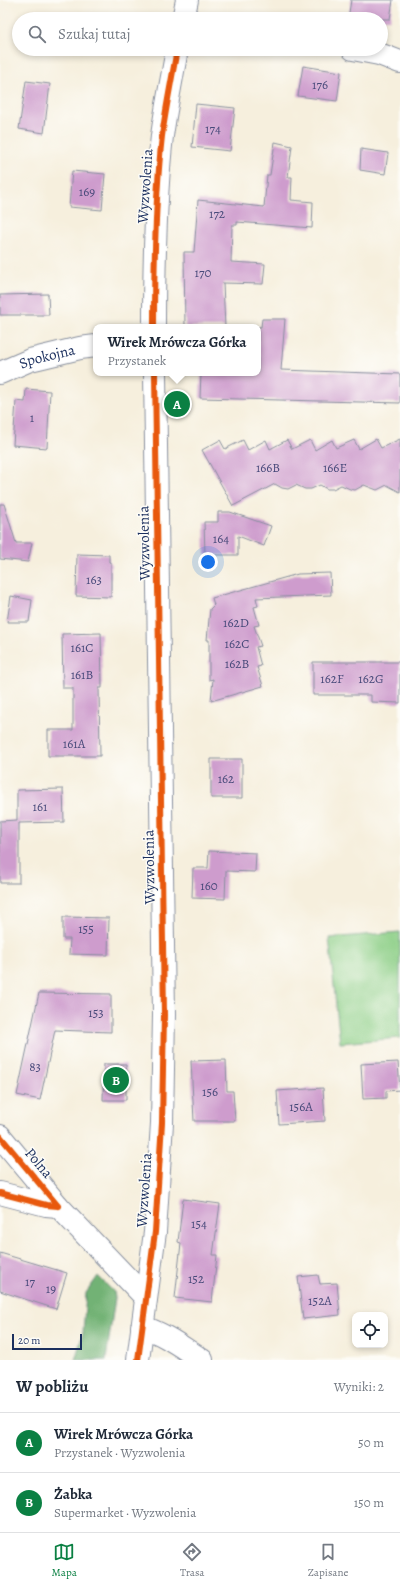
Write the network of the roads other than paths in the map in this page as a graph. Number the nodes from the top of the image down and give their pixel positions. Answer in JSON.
{"nodes":[{"id":1,"x":176,"y":56,"type":"edge"},
{"id":2,"x":384,"y":56,"type":"edge"},
{"id":3,"x":400,"y":62,"type":"edge"},
{"id":4,"x":154,"y":324,"type":"edge"},
{"id":5,"x":93,"y":346,"type":"edge"},
{"id":6,"x":0,"y":373,"type":"edge"},
{"id":7,"x":155,"y":376,"type":"edge"},
{"id":8,"x":0,"y":1136,"type":"edge"},
{"id":9,"x":0,"y":1193,"type":"edge"},
{"id":10,"x":58,"y":1206,"type":"junction"},
{"id":11,"x":146,"y":1298,"type":"junction"},
{"id":12,"x":142,"y":1327,"type":"junction"},
{"id":13,"x":138,"y":1360,"type":"edge"},
{"id":14,"x":202,"y":1360,"type":"edge"}],
"edges":[{"from":1,"to":4,"type":"street","name":"Wyzwolenia"},
{"from":2,"to":3,"type":"street"},
{"from":5,"to":6,"type":"street","name":"Spokojna"},
{"from":7,"to":11,"type":"street","name":"Wyzwolenia"},
{"from":8,"to":10,"type":"street","name":"Polna"},
{"from":9,"to":10,"type":"street"},
{"from":10,"to":11,"type":"street","name":"Polna"},
{"from":11,"to":12,"type":"street","name":"Wyzwolenia"},
{"from":12,"to":13,"type":"street","name":"Wyzwolenia"},
{"from":12,"to":14,"type":"street"}]}
